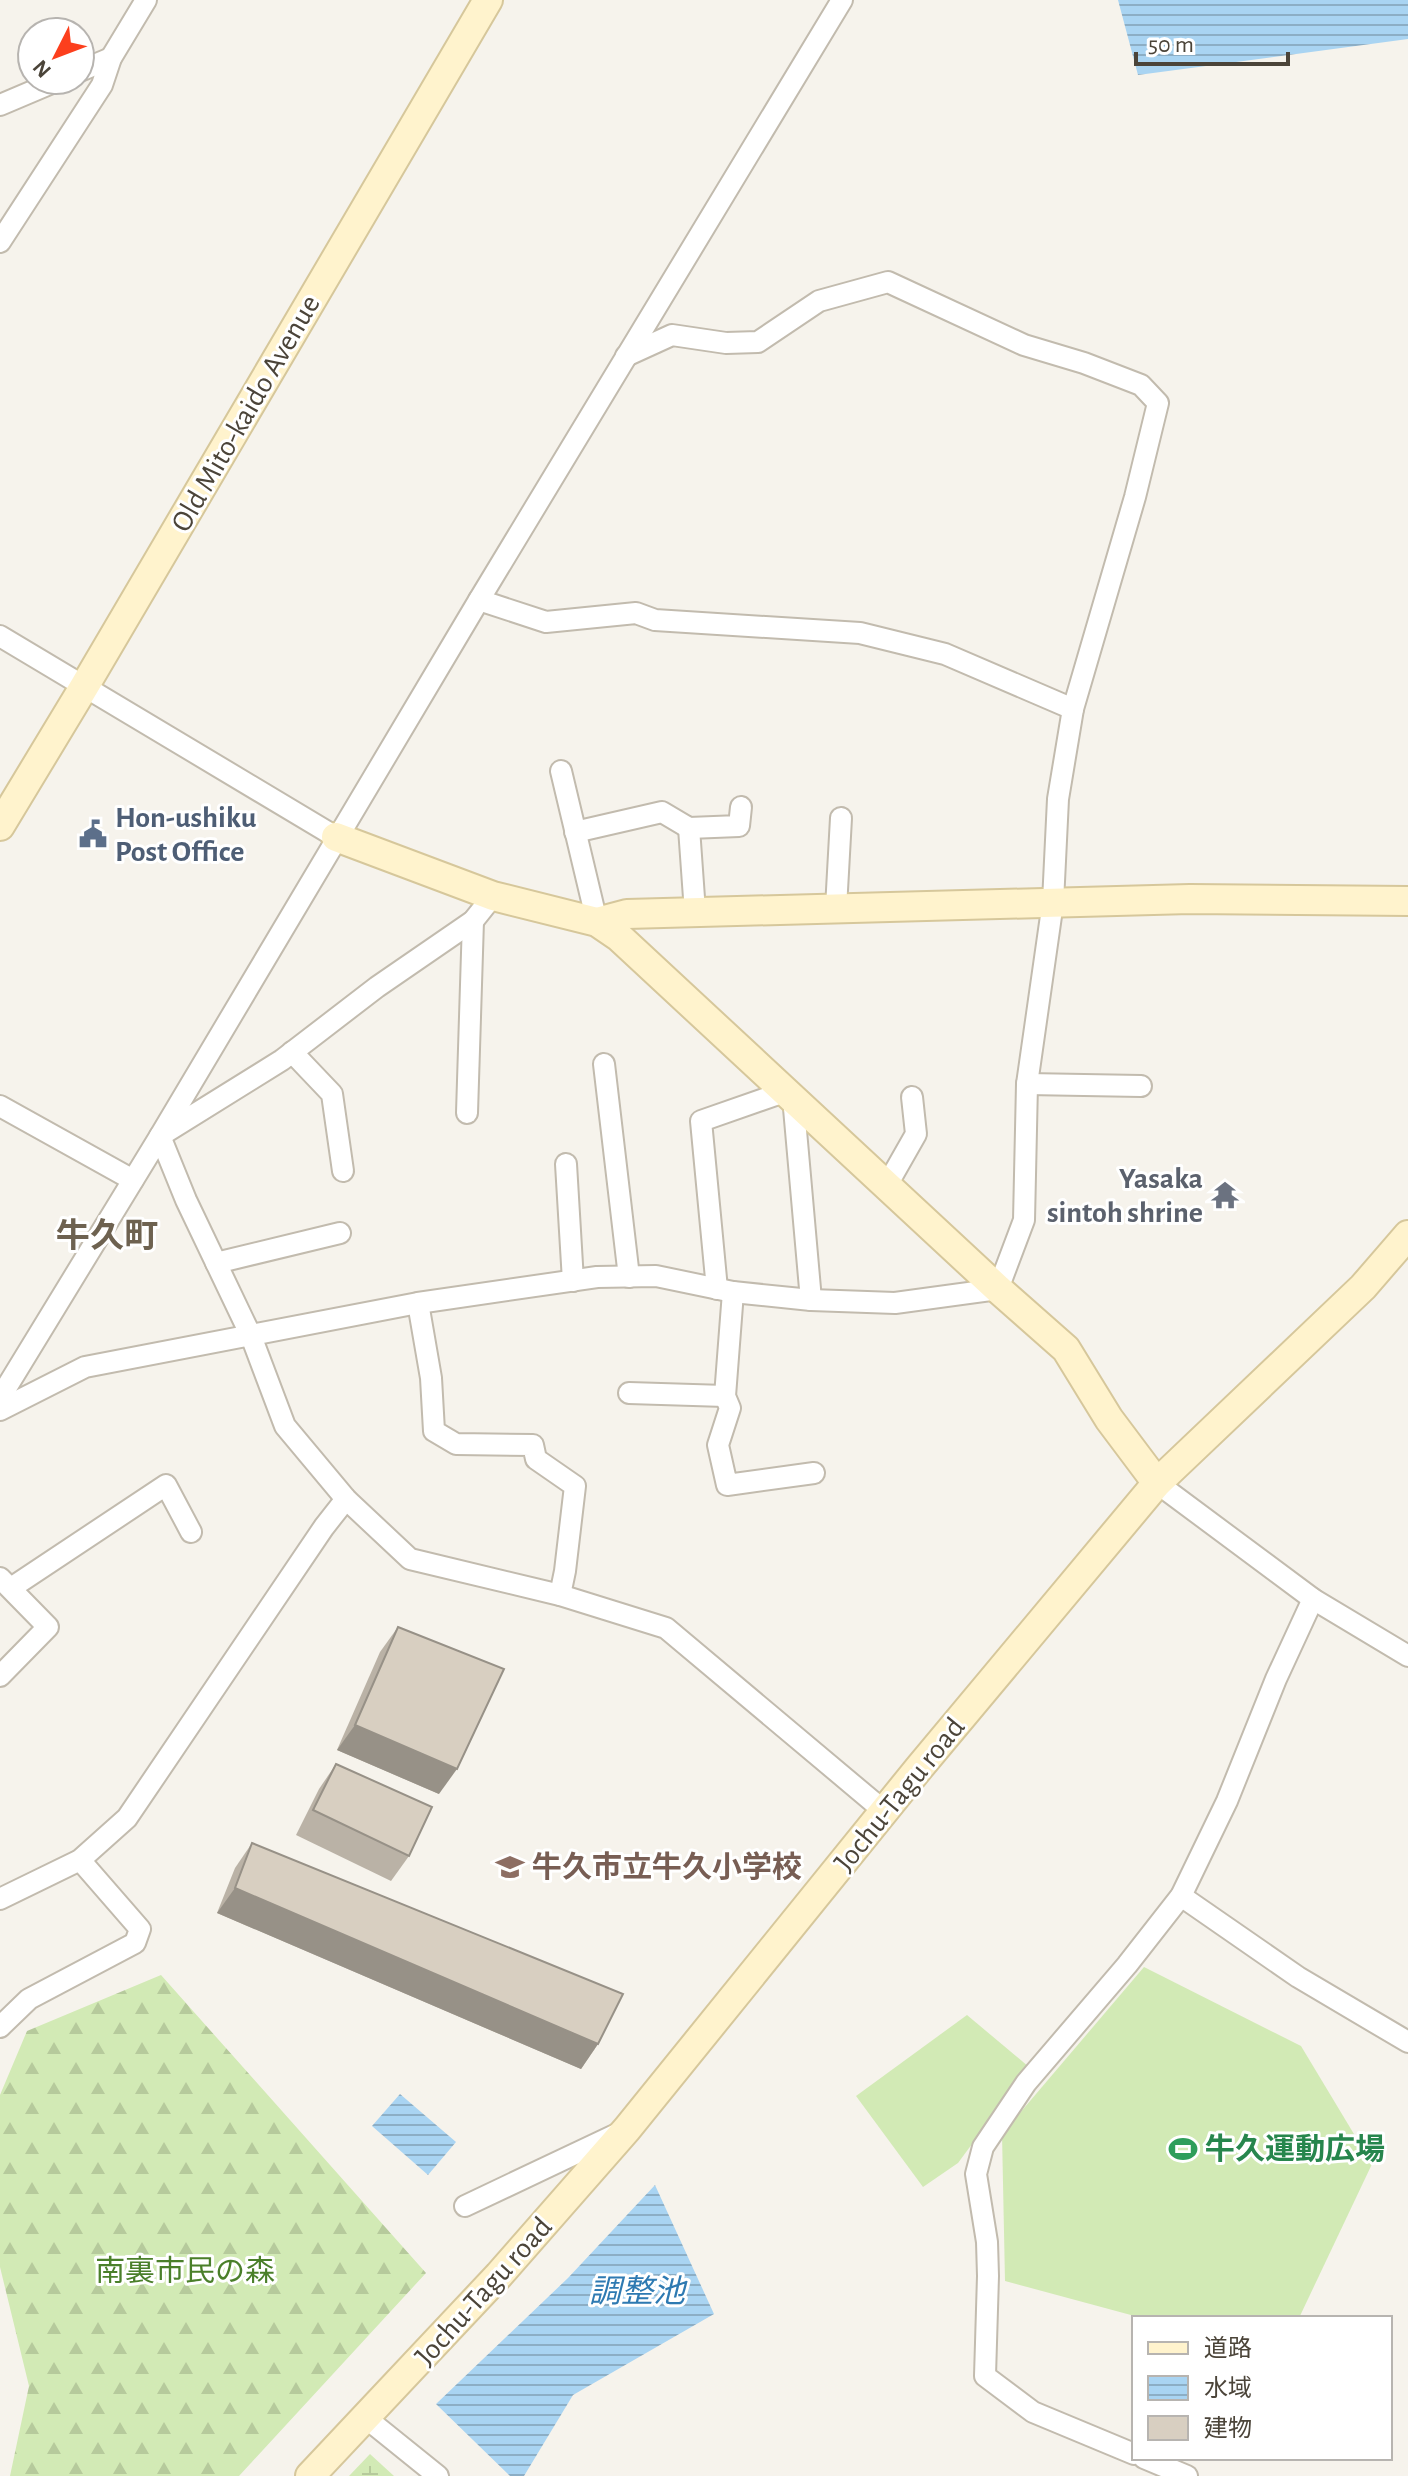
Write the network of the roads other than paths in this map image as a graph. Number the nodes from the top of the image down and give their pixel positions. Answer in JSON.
{"nodes":[{"id":1,"x":146,"y":0,"type":"edge"},
{"id":2,"x":488,"y":0,"type":"edge"},
{"id":3,"x":842,"y":0,"type":"edge"},
{"id":4,"x":111,"y":58,"type":"junction"},
{"id":5,"x":96,"y":64,"type":"edge"},
{"id":6,"x":21,"y":96,"type":"edge"},
{"id":7,"x":0,"y":105,"type":"edge"},
{"id":8,"x":0,"y":242,"type":"edge"},
{"id":9,"x":626,"y":356,"type":"junction"},
{"id":10,"x":479,"y":600,"type":"junction"},
{"id":11,"x":0,"y":636,"type":"edge"},
{"id":12,"x":84,"y":687,"type":"junction"},
{"id":13,"x":1073,"y":709,"type":"junction"},
{"id":14,"x":561,"y":771,"type":"dead end"},
{"id":15,"x":741,"y":807,"type":"dead end"},
{"id":16,"x":841,"y":818,"type":"dead end"},
{"id":17,"x":0,"y":826,"type":"edge"},
{"id":18,"x":689,"y":828,"type":"junction"},
{"id":19,"x":575,"y":832,"type":"junction"},
{"id":20,"x":336,"y":837,"type":"junction"},
{"id":21,"x":493,"y":896,"type":"junction"},
{"id":22,"x":1408,"y":901,"type":"edge"},
{"id":23,"x":1053,"y":902,"type":"junction"},
{"id":24,"x":836,"y":908,"type":"junction"},
{"id":25,"x":695,"y":912,"type":"junction"},
{"id":26,"x":473,"y":921,"type":"junction"},
{"id":27,"x":597,"y":922,"type":"junction"},
{"id":28,"x":292,"y":1052,"type":"junction"},
{"id":29,"x":604,"y":1064,"type":"dead end"},
{"id":30,"x":1027,"y":1084,"type":"junction"},
{"id":31,"x":1141,"y":1086,"type":"dead end"},
{"id":32,"x":790,"y":1094,"type":"junction"},
{"id":33,"x":912,"y":1097,"type":"dead end"},
{"id":34,"x":0,"y":1106,"type":"edge"},
{"id":35,"x":467,"y":1113,"type":"dead end"},
{"id":36,"x":160,"y":1136,"type":"junction"},
{"id":37,"x":566,"y":1164,"type":"dead end"},
{"id":38,"x":343,"y":1171,"type":"dead end"},
{"id":39,"x":133,"y":1180,"type":"junction"},
{"id":40,"x":887,"y":1185,"type":"junction"},
{"id":41,"x":340,"y":1233,"type":"dead end"},
{"id":42,"x":1408,"y":1235,"type":"edge"},
{"id":43,"x":216,"y":1263,"type":"junction"},
{"id":44,"x":629,"y":1277,"type":"junction"},
{"id":45,"x":573,"y":1281,"type":"junction"},
{"id":46,"x":998,"y":1289,"type":"junction"},
{"id":47,"x":725,"y":1290,"type":"junction"},
{"id":48,"x":811,"y":1300,"type":"junction"},
{"id":49,"x":418,"y":1303,"type":"junction"},
{"id":50,"x":251,"y":1336,"type":"junction"},
{"id":51,"x":629,"y":1393,"type":"dead end"},
{"id":52,"x":725,"y":1396,"type":"junction"},
{"id":53,"x":0,"y":1398,"type":"edge"},
{"id":54,"x":0,"y":1410,"type":"edge"},
{"id":55,"x":814,"y":1473,"type":"dead end"},
{"id":56,"x":1157,"y":1483,"type":"junction"},
{"id":57,"x":346,"y":1499,"type":"junction"},
{"id":58,"x":191,"y":1532,"type":"dead end"},
{"id":59,"x":5,"y":1583,"type":"edge"},
{"id":60,"x":560,"y":1595,"type":"junction"},
{"id":61,"x":1313,"y":1599,"type":"junction"},
{"id":62,"x":1408,"y":1656,"type":"edge"},
{"id":63,"x":0,"y":1676,"type":"edge"},
{"id":64,"x":884,"y":1811,"type":"junction"},
{"id":65,"x":80,"y":1860,"type":"junction"},
{"id":66,"x":1181,"y":1896,"type":"junction"},
{"id":67,"x":0,"y":1899,"type":"edge"},
{"id":68,"x":0,"y":2027,"type":"edge"},
{"id":69,"x":1408,"y":2042,"type":"edge"},
{"id":70,"x":627,"y":2129,"type":"junction"},
{"id":71,"x":465,"y":2206,"type":"dead end"},
{"id":72,"x":366,"y":2418,"type":"junction"},
{"id":73,"x":1132,"y":2453,"type":"edge"},
{"id":74,"x":1149,"y":2460,"type":"edge"},
{"id":75,"x":310,"y":2476,"type":"edge"},
{"id":76,"x":438,"y":2476,"type":"edge"},
{"id":77,"x":1187,"y":2476,"type":"edge"}],
"edges":[{"from":1,"to":4,"type":"street"},
{"from":2,"to":12,"type":"street","name":"Old Mito-kaido Avenue"},
{"from":3,"to":9,"type":"street"},
{"from":4,"to":5,"type":"street"},
{"from":4,"to":8,"type":"street"},
{"from":6,"to":7,"type":"street"},
{"from":9,"to":10,"type":"street"},
{"from":9,"to":13,"type":"street"},
{"from":10,"to":13,"type":"street"},
{"from":10,"to":20,"type":"street"},
{"from":11,"to":12,"type":"street"},
{"from":12,"to":17,"type":"street","name":"Old Mito-kaido Avenue"},
{"from":12,"to":20,"type":"street"},
{"from":13,"to":23,"type":"street"},
{"from":14,"to":19,"type":"street"},
{"from":15,"to":18,"type":"street"},
{"from":16,"to":24,"type":"street"},
{"from":18,"to":19,"type":"street"},
{"from":18,"to":25,"type":"street"},
{"from":19,"to":27,"type":"street"},
{"from":20,"to":21,"type":"street"},
{"from":20,"to":36,"type":"street"},
{"from":21,"to":26,"type":"street"},
{"from":21,"to":27,"type":"street"},
{"from":22,"to":23,"type":"street"},
{"from":23,"to":24,"type":"street"},
{"from":23,"to":30,"type":"street"},
{"from":24,"to":25,"type":"street"},
{"from":25,"to":27,"type":"street"},
{"from":26,"to":28,"type":"street"},
{"from":26,"to":35,"type":"street"},
{"from":27,"to":32,"type":"street"},
{"from":28,"to":36,"type":"street"},
{"from":28,"to":38,"type":"street"},
{"from":29,"to":44,"type":"street"},
{"from":30,"to":31,"type":"street"},
{"from":30,"to":46,"type":"street"},
{"from":32,"to":40,"type":"street"},
{"from":32,"to":47,"type":"street"},
{"from":32,"to":48,"type":"street"},
{"from":33,"to":40,"type":"street"},
{"from":34,"to":39,"type":"street"},
{"from":36,"to":39,"type":"street"},
{"from":36,"to":43,"type":"street"},
{"from":37,"to":45,"type":"street"},
{"from":39,"to":53,"type":"street"},
{"from":40,"to":46,"type":"street"},
{"from":41,"to":43,"type":"street"},
{"from":42,"to":56,"type":"street","name":"Jochu-Tagu road"},
{"from":43,"to":50,"type":"street"},
{"from":44,"to":45,"type":"street"},
{"from":44,"to":47,"type":"street"},
{"from":45,"to":49,"type":"street"},
{"from":46,"to":48,"type":"street"},
{"from":46,"to":56,"type":"street"},
{"from":47,"to":48,"type":"street"},
{"from":47,"to":52,"type":"street"},
{"from":49,"to":50,"type":"street"},
{"from":49,"to":60,"type":"street"},
{"from":50,"to":54,"type":"street"},
{"from":50,"to":57,"type":"street"},
{"from":51,"to":52,"type":"street"},
{"from":52,"to":55,"type":"street"},
{"from":56,"to":61,"type":"street"},
{"from":56,"to":64,"type":"street","name":"Jochu-Tagu road"},
{"from":57,"to":60,"type":"street"},
{"from":57,"to":65,"type":"street"},
{"from":58,"to":59,"type":"street"},
{"from":59,"to":63,"type":"street"},
{"from":60,"to":64,"type":"street"},
{"from":61,"to":62,"type":"street"},
{"from":61,"to":66,"type":"street"},
{"from":64,"to":70,"type":"street","name":"Jochu-Tagu road"},
{"from":65,"to":67,"type":"street"},
{"from":65,"to":68,"type":"street"},
{"from":66,"to":69,"type":"street"},
{"from":66,"to":73,"type":"street"},
{"from":70,"to":71,"type":"street"},
{"from":70,"to":72,"type":"street","name":"Jochu-Tagu road"},
{"from":72,"to":75,"type":"street","name":"Jochu-Tagu road"},
{"from":72,"to":76,"type":"street"},
{"from":74,"to":77,"type":"street"}]}
